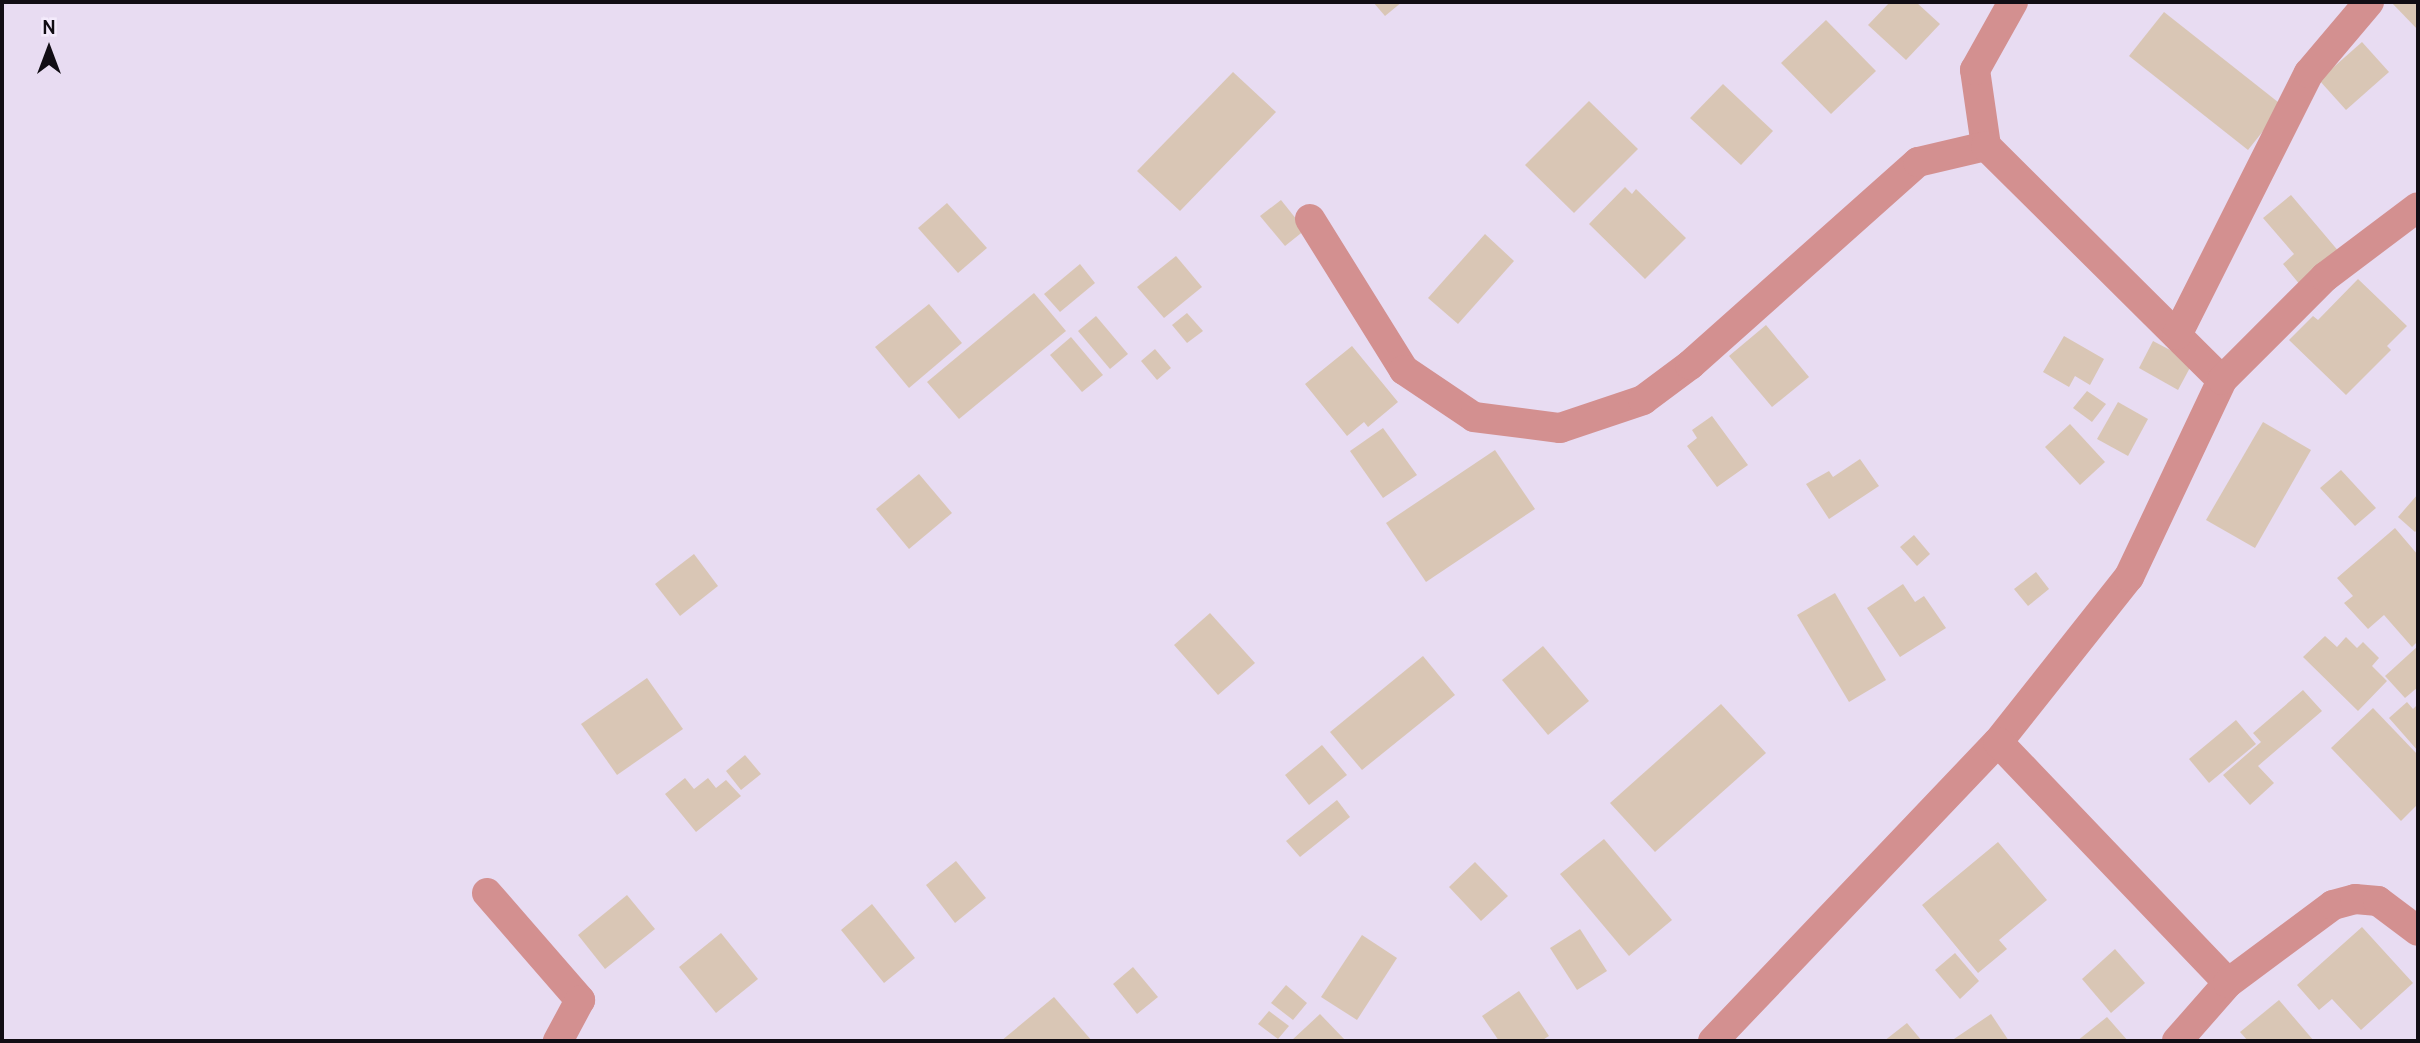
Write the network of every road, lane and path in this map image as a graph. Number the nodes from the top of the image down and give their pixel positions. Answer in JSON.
{"nodes":[{"id":1,"x":2013,"y":2,"type":"edge"},
{"id":2,"x":2369,"y":2,"type":"edge"},
{"id":3,"x":1986,"y":146,"type":"junction"},
{"id":4,"x":2418,"y":207,"type":"edge"},
{"id":5,"x":1310,"y":219,"type":"dead end"},
{"id":6,"x":2177,"y":335,"type":"junction"},
{"id":7,"x":2222,"y":380,"type":"junction"},
{"id":8,"x":1998,"y":742,"type":"junction"},
{"id":9,"x":487,"y":893,"type":"dead end"},
{"id":10,"x":2418,"y":930,"type":"edge"},
{"id":11,"x":2228,"y":983,"type":"junction"},
{"id":12,"x":558,"y":1041,"type":"edge"},
{"id":13,"x":1713,"y":1041,"type":"edge"},
{"id":14,"x":2177,"y":1041,"type":"edge"}],
"edges":[{"from":1,"to":3,"type":"street"},
{"from":2,"to":6,"type":"street"},
{"from":3,"to":5,"type":"street"},
{"from":3,"to":6,"type":"street"},
{"from":4,"to":7,"type":"street"},
{"from":6,"to":7,"type":"street"},
{"from":7,"to":8,"type":"street"},
{"from":8,"to":11,"type":"street"},
{"from":8,"to":13,"type":"street"},
{"from":9,"to":12,"type":"street"},
{"from":10,"to":11,"type":"street"},
{"from":11,"to":14,"type":"street"}]}
